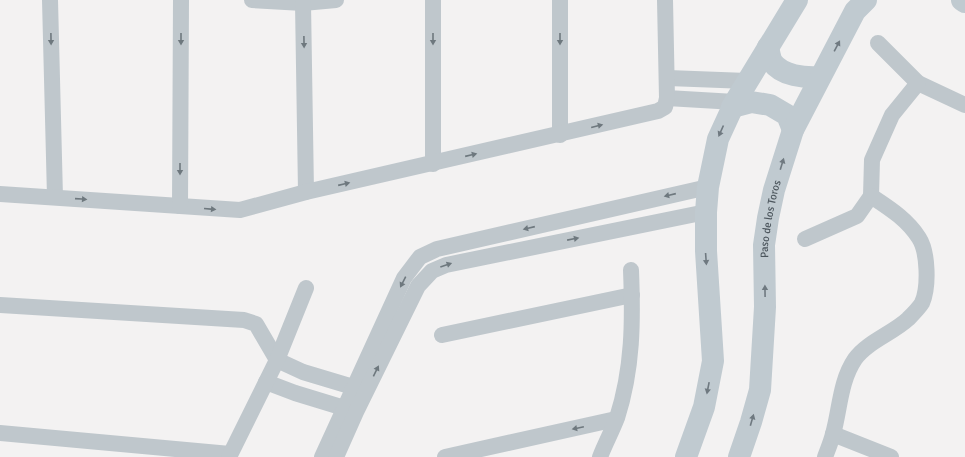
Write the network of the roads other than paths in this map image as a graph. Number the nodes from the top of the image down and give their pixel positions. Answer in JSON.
{"nodes":[{"id":1,"x":50,"y":0,"type":"edge"},
{"id":2,"x":181,"y":0,"type":"edge"},
{"id":3,"x":252,"y":0,"type":"edge"},
{"id":4,"x":336,"y":0,"type":"edge"},
{"id":5,"x":433,"y":0,"type":"edge"},
{"id":6,"x":560,"y":0,"type":"edge"},
{"id":7,"x":665,"y":0,"type":"edge"},
{"id":8,"x":797,"y":0,"type":"edge"},
{"id":9,"x":866,"y":0,"type":"edge"},
{"id":10,"x":962,"y":0,"type":"edge"},
{"id":11,"x":303,"y":2,"type":"junction"},
{"id":12,"x":965,"y":2,"type":"edge"},
{"id":13,"x":878,"y":43,"type":"dead end"},
{"id":14,"x":768,"y":47,"type":"junction"},
{"id":15,"x":668,"y":78,"type":"junction"},
{"id":16,"x":820,"y":78,"type":"junction"},
{"id":17,"x":747,"y":81,"type":"junction"},
{"id":18,"x":918,"y":83,"type":"junction"},
{"id":19,"x":668,"y":98,"type":"junction"},
{"id":20,"x":733,"y":104,"type":"junction"},
{"id":21,"x":965,"y":104,"type":"edge"},
{"id":22,"x":793,"y":130,"type":"junction"},
{"id":23,"x":560,"y":135,"type":"junction"},
{"id":24,"x":433,"y":164,"type":"junction"},
{"id":25,"x":708,"y":187,"type":"junction"},
{"id":26,"x":306,"y":192,"type":"junction"},
{"id":27,"x":0,"y":194,"type":"edge"},
{"id":28,"x":872,"y":196,"type":"junction"},
{"id":29,"x":55,"y":197,"type":"junction"},
{"id":30,"x":180,"y":206,"type":"junction"},
{"id":31,"x":706,"y":212,"type":"junction"},
{"id":32,"x":805,"y":239,"type":"dead end"},
{"id":33,"x":631,"y":270,"type":"dead end"},
{"id":34,"x":306,"y":288,"type":"dead end"},
{"id":35,"x":632,"y":295,"type":"junction"},
{"id":36,"x":0,"y":305,"type":"edge"},
{"id":37,"x":442,"y":335,"type":"dead end"},
{"id":38,"x":277,"y":360,"type":"junction"},
{"id":39,"x":266,"y":382,"type":"junction"},
{"id":40,"x":360,"y":389,"type":"junction"},
{"id":41,"x":350,"y":410,"type":"junction"},
{"id":42,"x":616,"y":419,"type":"junction"},
{"id":43,"x":0,"y":433,"type":"edge"},
{"id":44,"x":833,"y":434,"type":"junction"},
{"id":45,"x":229,"y":456,"type":"edge"},
{"id":46,"x":322,"y":457,"type":"edge"},
{"id":47,"x":336,"y":457,"type":"edge"},
{"id":48,"x":445,"y":457,"type":"edge"},
{"id":49,"x":600,"y":457,"type":"edge"},
{"id":50,"x":686,"y":457,"type":"edge"},
{"id":51,"x":739,"y":457,"type":"edge"},
{"id":52,"x":825,"y":457,"type":"edge"},
{"id":53,"x":891,"y":457,"type":"edge"}],
"edges":[{"from":1,"to":29,"type":"street","one_way":true},
{"from":2,"to":30,"type":"street","one_way":true},
{"from":3,"to":11,"type":"street"},
{"from":4,"to":11,"type":"street"},
{"from":5,"to":24,"type":"street","one_way":true},
{"from":6,"to":23,"type":"street","one_way":true},
{"from":7,"to":15,"type":"street"},
{"from":8,"to":14,"type":"street"},
{"from":16,"to":9,"type":"street","name":"Paso de los Toros","one_way":true},
{"from":10,"to":12,"type":"street"},
{"from":11,"to":26,"type":"street","one_way":true},
{"from":13,"to":18,"type":"street"},
{"from":14,"to":16,"type":"street"},
{"from":14,"to":17,"type":"street"},
{"from":15,"to":17,"type":"street"},
{"from":15,"to":19,"type":"street"},
{"from":16,"to":22,"type":"street","name":"Paso de los Toros"},
{"from":17,"to":20,"type":"street"},
{"from":18,"to":21,"type":"street"},
{"from":18,"to":28,"type":"street"},
{"from":19,"to":20,"type":"street"},
{"from":23,"to":19,"type":"street","one_way":true},
{"from":20,"to":22,"type":"street"},
{"from":20,"to":25,"type":"street","one_way":true},
{"from":51,"to":22,"type":"street","name":"Paso de los Toros","one_way":true},
{"from":24,"to":23,"type":"street","one_way":true},
{"from":26,"to":24,"type":"street","one_way":true},
{"from":25,"to":31,"type":"street"},
{"from":25,"to":40,"type":"street","one_way":true},
{"from":30,"to":26,"type":"street","one_way":true},
{"from":27,"to":29,"type":"street"},
{"from":28,"to":32,"type":"street"},
{"from":28,"to":44,"type":"street"},
{"from":29,"to":30,"type":"street","one_way":true},
{"from":40,"to":31,"type":"street","one_way":true},
{"from":31,"to":50,"type":"street","one_way":true},
{"from":33,"to":35,"type":"street"},
{"from":34,"to":38,"type":"street"},
{"from":35,"to":37,"type":"street"},
{"from":35,"to":42,"type":"street"},
{"from":36,"to":38,"type":"street"},
{"from":38,"to":39,"type":"street"},
{"from":38,"to":40,"type":"street"},
{"from":39,"to":41,"type":"street"},
{"from":39,"to":45,"type":"street"},
{"from":40,"to":41,"type":"street"},
{"from":41,"to":46,"type":"street"},
{"from":41,"to":47,"type":"street"},
{"from":42,"to":48,"type":"street","one_way":true},
{"from":42,"to":49,"type":"street"},
{"from":43,"to":45,"type":"street"},
{"from":44,"to":52,"type":"street"},
{"from":44,"to":53,"type":"street"}]}
